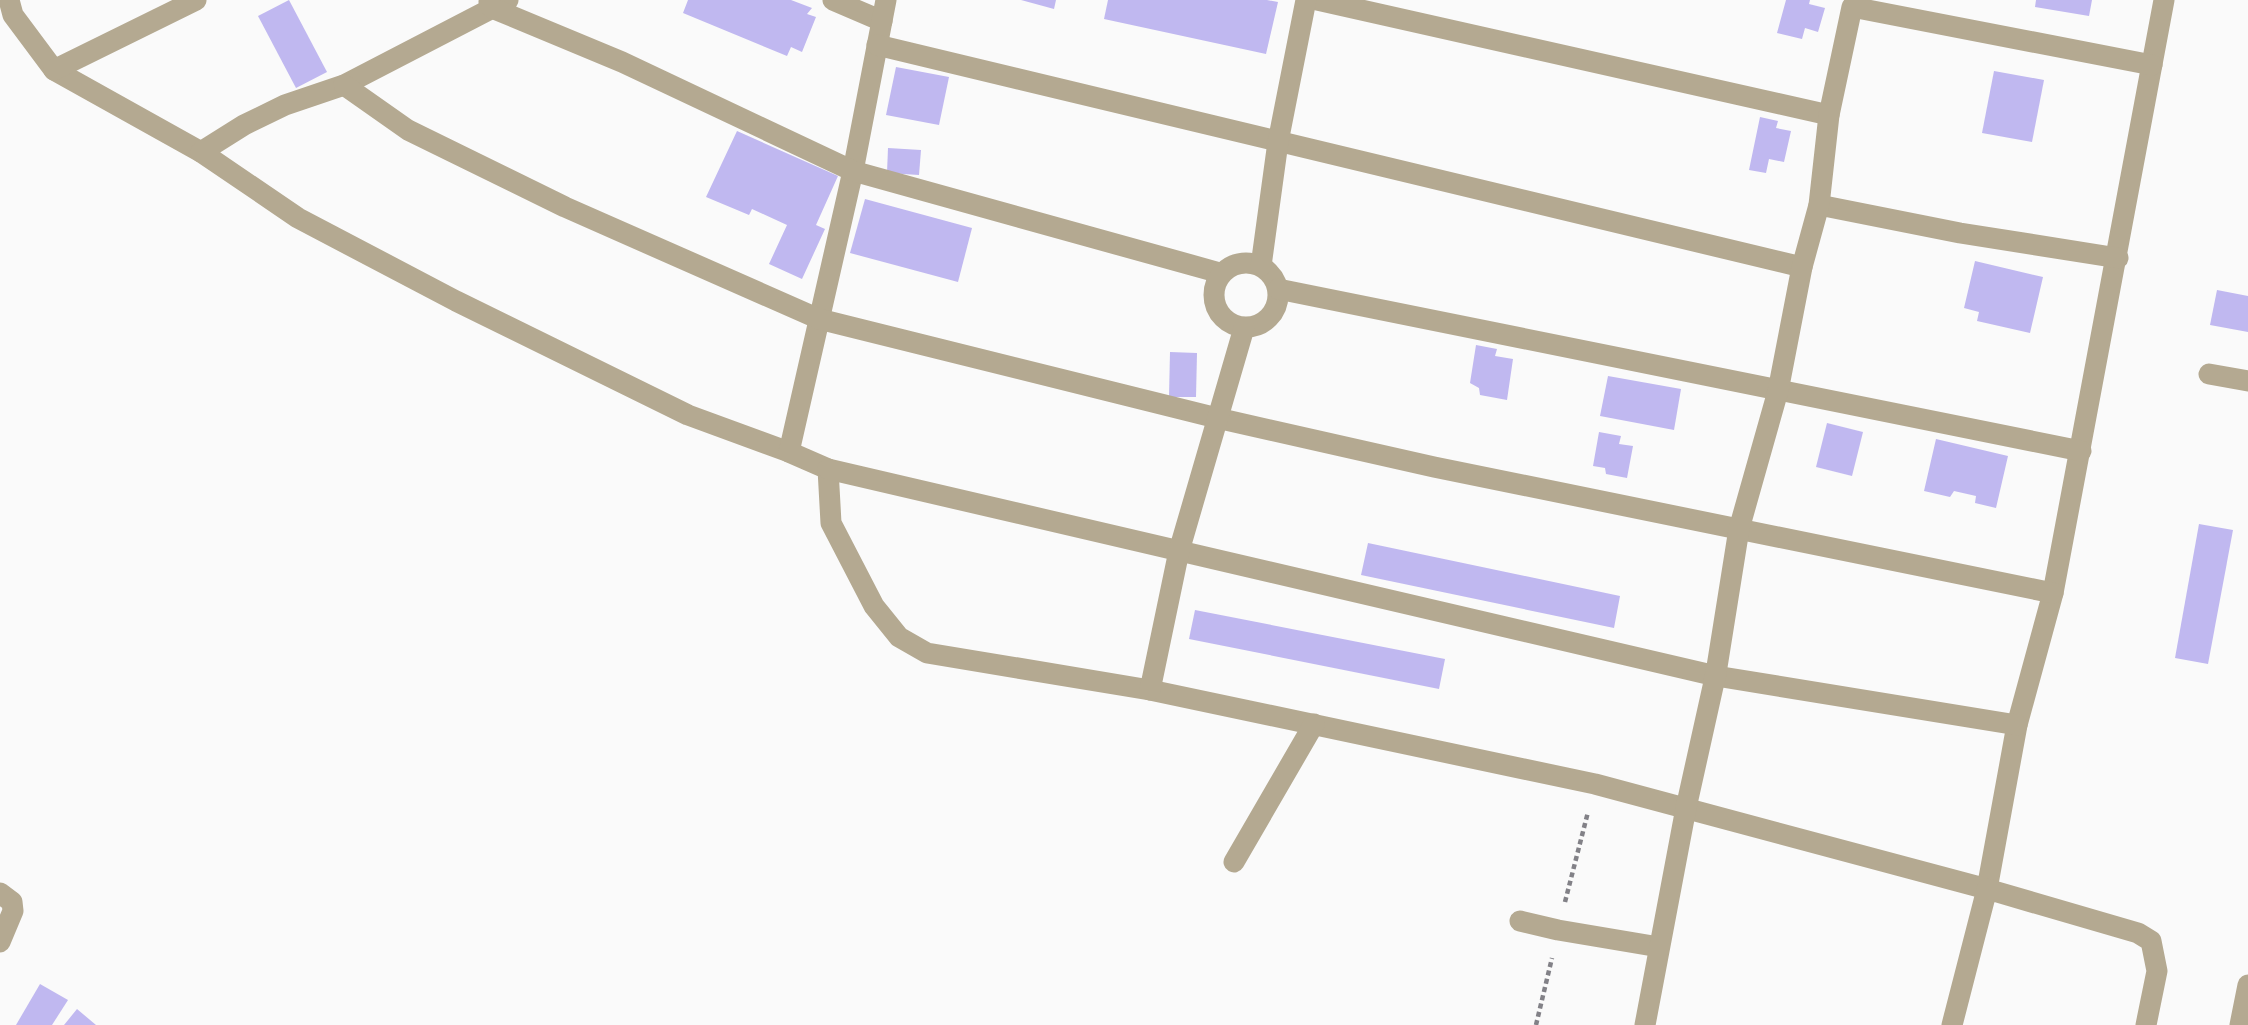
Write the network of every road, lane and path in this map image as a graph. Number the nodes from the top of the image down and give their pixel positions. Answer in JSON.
{"nodes":[{"id":1,"x":9,"y":0,"type":"edge"},
{"id":2,"x":196,"y":0,"type":"edge"},
{"id":3,"x":833,"y":0,"type":"edge"},
{"id":4,"x":886,"y":0,"type":"edge"},
{"id":5,"x":1306,"y":0,"type":"edge"},
{"id":6,"x":1317,"y":0,"type":"edge"},
{"id":7,"x":2164,"y":0,"type":"edge"},
{"id":8,"x":496,"y":3,"type":"edge"},
{"id":9,"x":882,"y":21,"type":"junction"},
{"id":10,"x":877,"y":45,"type":"junction"},
{"id":11,"x":2152,"y":65,"type":"junction"},
{"id":12,"x":54,"y":70,"type":"junction"},
{"id":13,"x":344,"y":85,"type":"junction"},
{"id":14,"x":1829,"y":115,"type":"junction"},
{"id":15,"x":1278,"y":142,"type":"junction"},
{"id":16,"x":201,"y":152,"type":"junction"},
{"id":17,"x":853,"y":172,"type":"junction"},
{"id":18,"x":1819,"y":205,"type":"junction"},
{"id":19,"x":2118,"y":258,"type":"junction"},
{"id":20,"x":1261,"y":266,"type":"junction"},
{"id":21,"x":1802,"y":267,"type":"junction"},
{"id":22,"x":1220,"y":273,"type":"junction"},
{"id":23,"x":1278,"y":289,"type":"junction"},
{"id":24,"x":819,"y":319,"type":"junction"},
{"id":25,"x":1244,"y":328,"type":"junction"},
{"id":26,"x":2209,"y":374,"type":"dead end"},
{"id":27,"x":2248,"y":381,"type":"edge"},
{"id":28,"x":1778,"y":391,"type":"junction"},
{"id":29,"x":1217,"y":418,"type":"junction"},
{"id":30,"x":2081,"y":451,"type":"junction"},
{"id":31,"x":789,"y":452,"type":"junction"},
{"id":32,"x":828,"y":469,"type":"junction"},
{"id":33,"x":1739,"y":529,"type":"junction"},
{"id":34,"x":1179,"y":551,"type":"junction"},
{"id":35,"x":2053,"y":593,"type":"junction"},
{"id":36,"x":1716,"y":676,"type":"junction"},
{"id":37,"x":1150,"y":690,"type":"junction"},
{"id":38,"x":1314,"y":724,"type":"junction"},
{"id":39,"x":2017,"y":725,"type":"junction"},
{"id":40,"x":1686,"y":808,"type":"junction"},
{"id":41,"x":1234,"y":862,"type":"dead end"},
{"id":42,"x":1987,"y":889,"type":"junction"},
{"id":43,"x":0,"y":892,"type":"edge"},
{"id":44,"x":1520,"y":921,"type":"dead end"},
{"id":45,"x":0,"y":943,"type":"edge"},
{"id":46,"x":1660,"y":947,"type":"junction"},
{"id":47,"x":2248,"y":985,"type":"edge"},
{"id":48,"x":2244,"y":1015,"type":"edge"},
{"id":49,"x":1644,"y":1025,"type":"edge"},
{"id":50,"x":1952,"y":1025,"type":"edge"},
{"id":51,"x":2146,"y":1025,"type":"edge"}],
"edges":[{"from":1,"to":12,"type":"street"},
{"from":2,"to":12,"type":"street"},
{"from":3,"to":9,"type":"street"},
{"from":4,"to":9,"type":"street"},
{"from":5,"to":15,"type":"street"},
{"from":6,"to":14,"type":"street"},
{"from":7,"to":11,"type":"street"},
{"from":8,"to":13,"type":"street"},
{"from":8,"to":17,"type":"street"},
{"from":9,"to":10,"type":"street"},
{"from":10,"to":15,"type":"street"},
{"from":10,"to":17,"type":"street"},
{"from":11,"to":14,"type":"street"},
{"from":11,"to":19,"type":"street"},
{"from":12,"to":16,"type":"street"},
{"from":13,"to":16,"type":"street"},
{"from":13,"to":24,"type":"street"},
{"from":14,"to":18,"type":"street"},
{"from":15,"to":20,"type":"street"},
{"from":15,"to":21,"type":"street"},
{"from":16,"to":31,"type":"street"},
{"from":17,"to":22,"type":"street"},
{"from":17,"to":24,"type":"street"},
{"from":18,"to":19,"type":"street"},
{"from":18,"to":21,"type":"street"},
{"from":19,"to":30,"type":"street"},
{"from":20,"to":22,"type":"street"},
{"from":20,"to":23,"type":"street"},
{"from":21,"to":28,"type":"street"},
{"from":22,"to":25,"type":"street"},
{"from":23,"to":25,"type":"street"},
{"from":23,"to":28,"type":"street"},
{"from":24,"to":29,"type":"street"},
{"from":24,"to":31,"type":"street"},
{"from":25,"to":29,"type":"street"},
{"from":26,"to":27,"type":"street"},
{"from":28,"to":30,"type":"street"},
{"from":28,"to":33,"type":"street"},
{"from":29,"to":33,"type":"street"},
{"from":29,"to":34,"type":"street"},
{"from":30,"to":35,"type":"street"},
{"from":31,"to":32,"type":"street"},
{"from":32,"to":34,"type":"street"},
{"from":32,"to":37,"type":"street"},
{"from":33,"to":35,"type":"street"},
{"from":33,"to":36,"type":"street"},
{"from":34,"to":36,"type":"street"},
{"from":34,"to":37,"type":"street"},
{"from":35,"to":39,"type":"street"},
{"from":36,"to":39,"type":"street"},
{"from":36,"to":40,"type":"street"},
{"from":37,"to":38,"type":"street"},
{"from":38,"to":40,"type":"street"},
{"from":38,"to":41,"type":"street"},
{"from":39,"to":42,"type":"street"},
{"from":40,"to":42,"type":"street"},
{"from":40,"to":46,"type":"street"},
{"from":42,"to":50,"type":"street"},
{"from":42,"to":51,"type":"street"},
{"from":43,"to":45,"type":"street"},
{"from":44,"to":46,"type":"street"},
{"from":46,"to":49,"type":"street"},
{"from":47,"to":48,"type":"street"}]}
